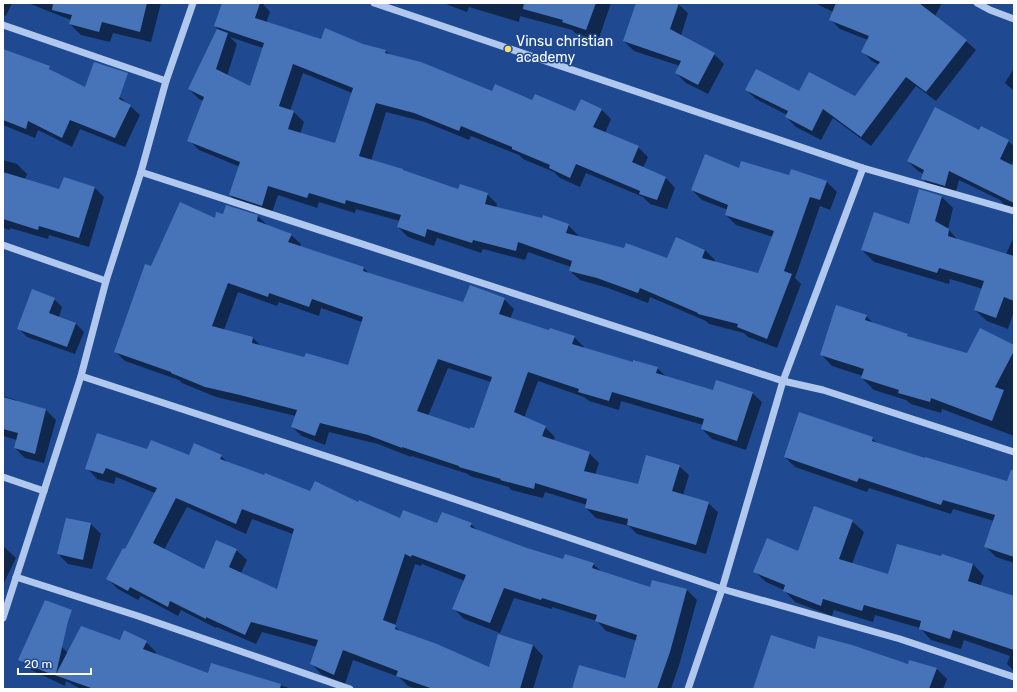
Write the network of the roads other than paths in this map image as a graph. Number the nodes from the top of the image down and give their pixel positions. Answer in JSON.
{"nodes":[{"id":1,"x":193,"y":3,"type":"edge"},
{"id":2,"x":374,"y":3,"type":"edge"},
{"id":3,"x":977,"y":3,"type":"edge"},
{"id":4,"x":1014,"y":19,"type":"edge"},
{"id":5,"x":3,"y":24,"type":"edge"},
{"id":6,"x":166,"y":81,"type":"junction"},
{"id":7,"x":863,"y":168,"type":"junction"},
{"id":8,"x":141,"y":172,"type":"junction"},
{"id":9,"x":1014,"y":211,"type":"edge"},
{"id":10,"x":3,"y":245,"type":"edge"},
{"id":11,"x":106,"y":281,"type":"junction"},
{"id":12,"x":81,"y":376,"type":"junction"},
{"id":13,"x":783,"y":381,"type":"junction"},
{"id":14,"x":1014,"y":452,"type":"edge"},
{"id":15,"x":3,"y":477,"type":"edge"},
{"id":16,"x":44,"y":491,"type":"junction"},
{"id":17,"x":16,"y":577,"type":"junction"},
{"id":18,"x":722,"y":589,"type":"junction"},
{"id":19,"x":3,"y":618,"type":"edge"},
{"id":20,"x":1014,"y":677,"type":"edge"},
{"id":21,"x":350,"y":689,"type":"edge"},
{"id":22,"x":688,"y":689,"type":"edge"}],
"edges":[{"from":1,"to":6,"type":"street"},
{"from":2,"to":7,"type":"street"},
{"from":3,"to":4,"type":"street"},
{"from":5,"to":6,"type":"street"},
{"from":6,"to":8,"type":"street"},
{"from":7,"to":9,"type":"street"},
{"from":7,"to":13,"type":"street"},
{"from":8,"to":11,"type":"street"},
{"from":8,"to":13,"type":"street"},
{"from":10,"to":11,"type":"street"},
{"from":11,"to":12,"type":"street"},
{"from":12,"to":16,"type":"street"},
{"from":12,"to":18,"type":"street"},
{"from":13,"to":14,"type":"street"},
{"from":13,"to":18,"type":"street"},
{"from":15,"to":16,"type":"street"},
{"from":16,"to":17,"type":"street"},
{"from":17,"to":19,"type":"street"},
{"from":17,"to":21,"type":"street"},
{"from":18,"to":20,"type":"street"},
{"from":18,"to":22,"type":"street"}]}
